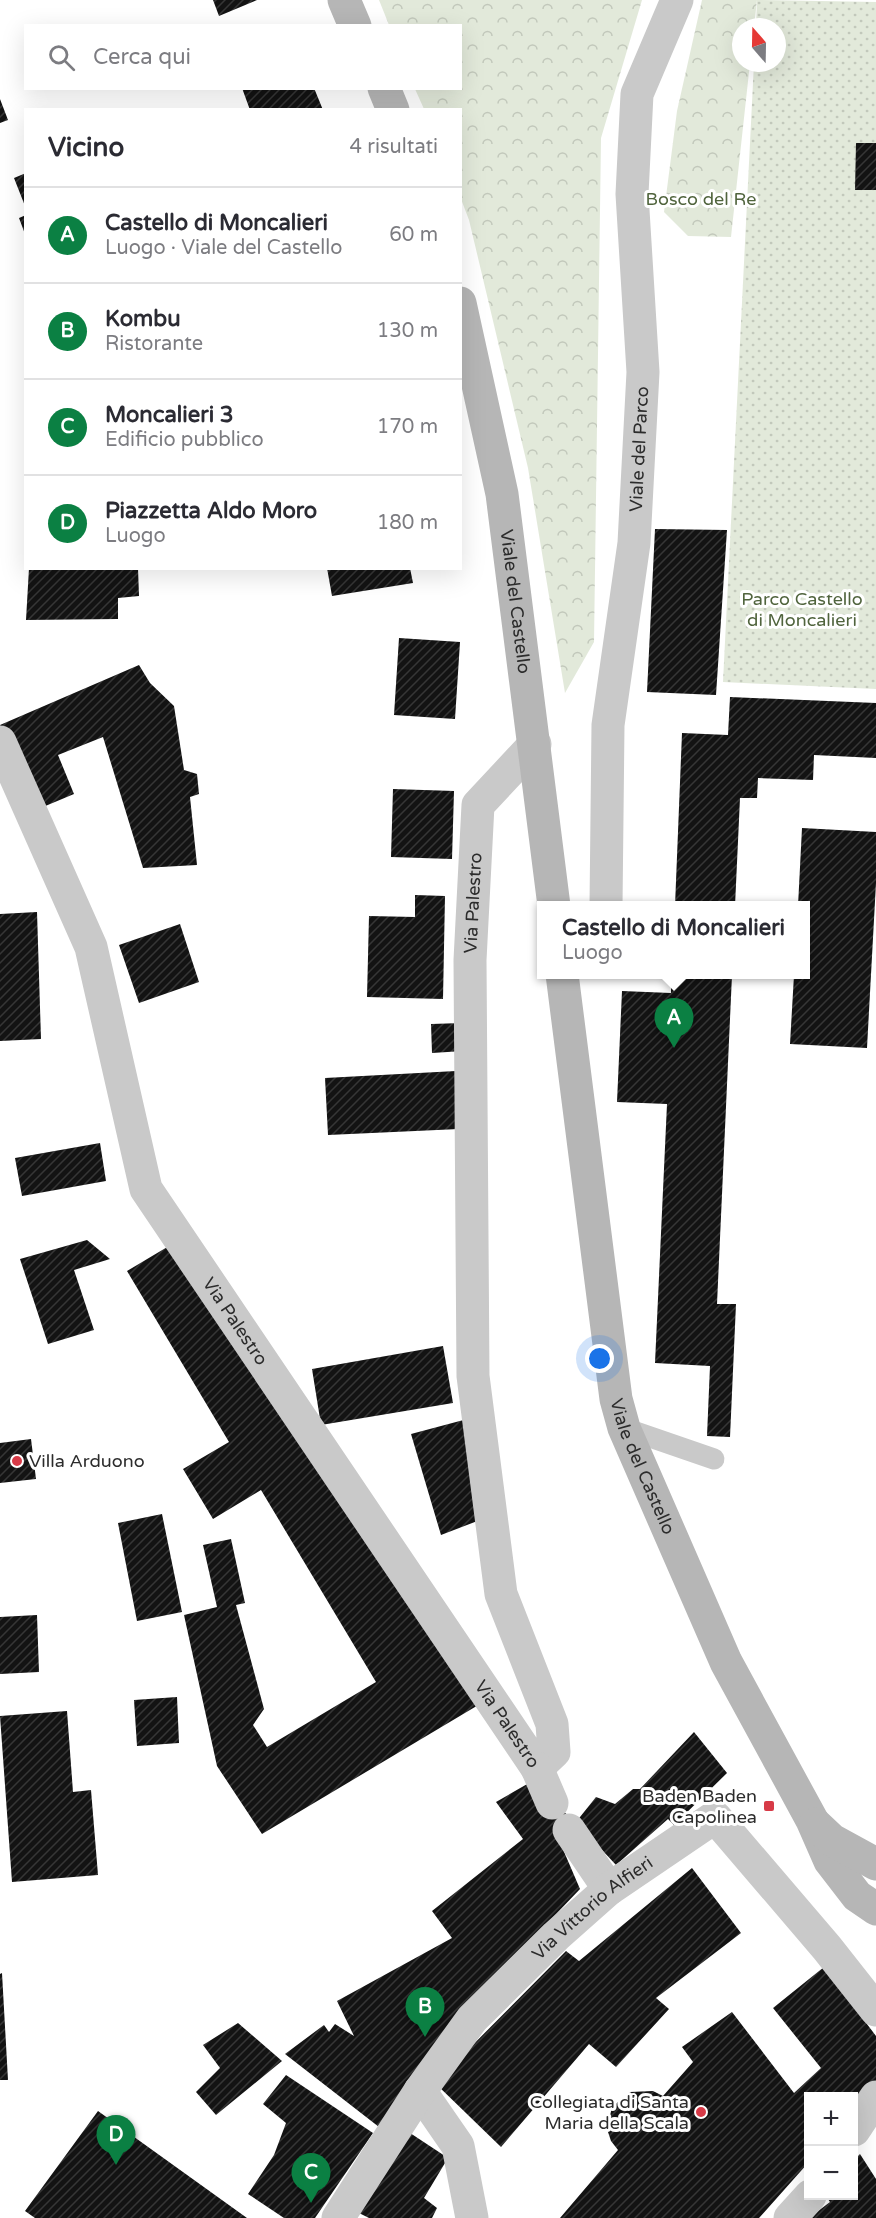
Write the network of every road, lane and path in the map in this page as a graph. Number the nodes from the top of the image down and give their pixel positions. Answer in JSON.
{"nodes":[{"id":1,"x":344,"y":0,"type":"edge"},
{"id":2,"x":678,"y":0,"type":"edge"},
{"id":3,"x":354,"y":24,"type":"edge"},
{"id":4,"x":385,"y":90,"type":"edge"},
{"id":5,"x":392,"y":108,"type":"edge"},
{"id":6,"x":462,"y":312,"type":"edge"},
{"id":7,"x":0,"y":742,"type":"edge"},
{"id":8,"x":535,"y":744,"type":"junction"},
{"id":9,"x":553,"y":901,"type":"edge"},
{"id":10,"x":606,"y":901,"type":"edge"},
{"id":11,"x":563,"y":979,"type":"edge"},
{"id":12,"x":624,"y":1428,"type":"junction"},
{"id":13,"x":714,"y":1459,"type":"dead end"},
{"id":14,"x":537,"y":1768,"type":"junction"},
{"id":15,"x":812,"y":1820,"type":"junction"},
{"id":16,"x":876,"y":1864,"type":"edge"},
{"id":17,"x":609,"y":1889,"type":"junction"},
{"id":18,"x":876,"y":1909,"type":"edge"},
{"id":19,"x":876,"y":2010,"type":"edge"},
{"id":20,"x":420,"y":2091,"type":"junction"},
{"id":21,"x":876,"y":2097,"type":"edge"},
{"id":22,"x":858,"y":2124,"type":"edge"},
{"id":23,"x":806,"y":2200,"type":"edge"},
{"id":24,"x":338,"y":2218,"type":"edge"},
{"id":25,"x":472,"y":2218,"type":"edge"},
{"id":26,"x":790,"y":2218,"type":"edge"}],
"edges":[{"from":1,"to":3,"type":"street"},
{"from":2,"to":10,"type":"street","name":"Viale del Parco"},
{"from":4,"to":5,"type":"street"},
{"from":6,"to":8,"type":"street","name":"Viale del Castello"},
{"from":7,"to":14,"type":"street","name":"Via Palestro"},
{"from":8,"to":9,"type":"street","name":"Viale del Castello"},
{"from":8,"to":14,"type":"street","name":"Via Palestro"},
{"from":11,"to":12,"type":"street","name":"Viale del Castello"},
{"from":12,"to":13,"type":"lane"},
{"from":12,"to":15,"type":"street","name":"Viale del Castello"},
{"from":14,"to":17,"type":"street"},
{"from":15,"to":16,"type":"street","name":"Viale del Castello"},
{"from":15,"to":18,"type":"street","name":"Viale del Castello"},
{"from":17,"to":19,"type":"street","name":"Via Vittorio Alfieri"},
{"from":17,"to":20,"type":"street","name":"Via Vittorio Alfieri"},
{"from":20,"to":24,"type":"street","name":"Via Vittorio Alfieri"},
{"from":20,"to":25,"type":"street"},
{"from":21,"to":22,"type":"street"},
{"from":23,"to":26,"type":"street"}]}
